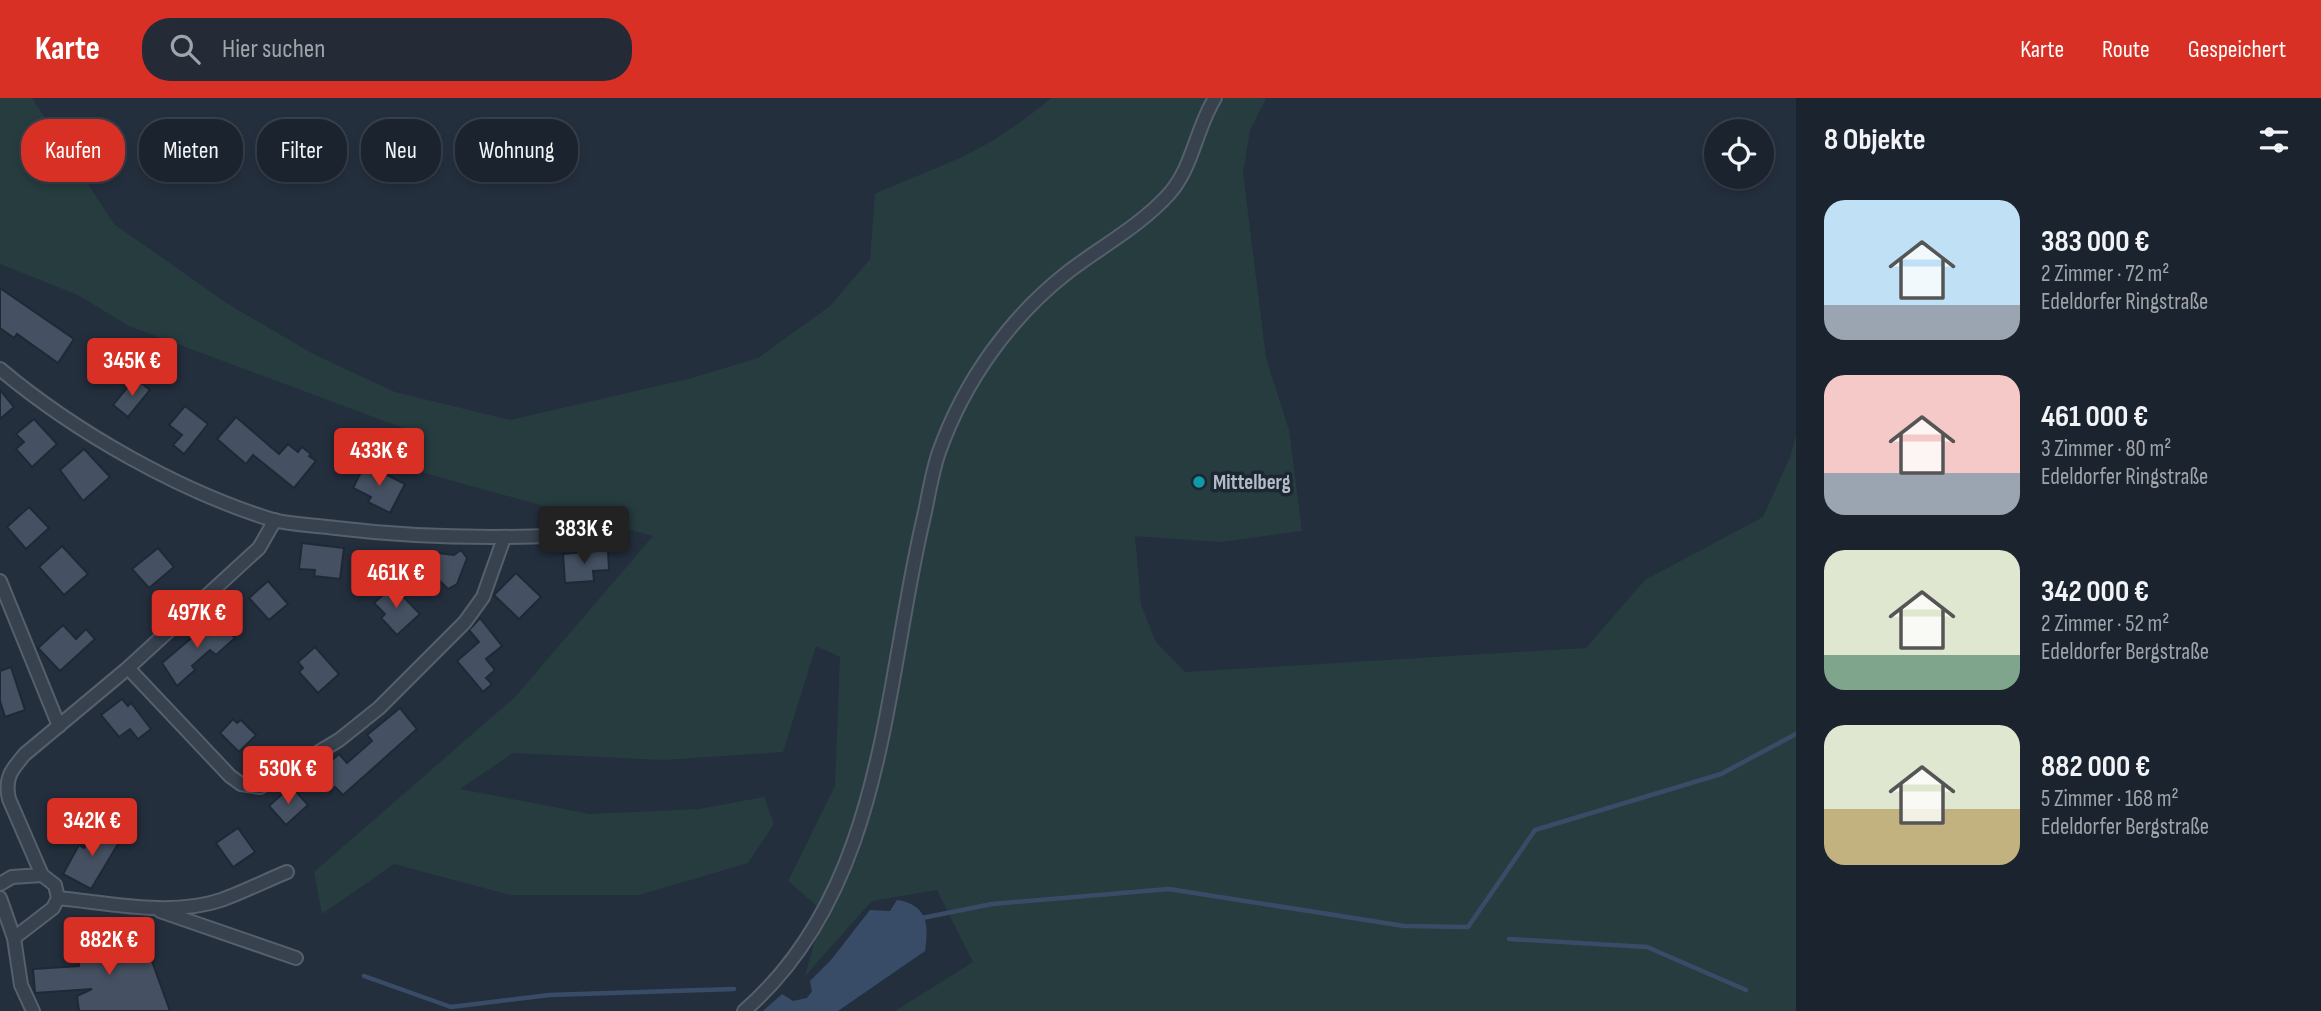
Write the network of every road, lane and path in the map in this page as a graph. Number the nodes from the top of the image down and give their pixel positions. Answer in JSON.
{"nodes":[{"id":1,"x":1215,"y":98,"type":"edge"},
{"id":2,"x":0,"y":369,"type":"edge"},
{"id":3,"x":275,"y":520,"type":"junction"},
{"id":4,"x":607,"y":533,"type":"dead end"},
{"id":5,"x":504,"y":538,"type":"junction"},
{"id":6,"x":0,"y":581,"type":"edge"},
{"id":7,"x":128,"y":668,"type":"junction"},
{"id":8,"x":59,"y":726,"type":"junction"},
{"id":9,"x":287,"y":872,"type":"dead end"},
{"id":10,"x":42,"y":874,"type":"junction"},
{"id":11,"x":0,"y":884,"type":"edge"},
{"id":12,"x":0,"y":898,"type":"edge"},
{"id":13,"x":58,"y":898,"type":"junction"},
{"id":14,"x":150,"y":907,"type":"junction"},
{"id":15,"x":14,"y":938,"type":"junction"},
{"id":16,"x":296,"y":958,"type":"dead end"},
{"id":17,"x":33,"y":1011,"type":"edge"},
{"id":18,"x":744,"y":1011,"type":"edge"}],
"edges":[{"from":1,"to":18,"type":"street"},
{"from":2,"to":3,"type":"street"},
{"from":3,"to":5,"type":"street"},
{"from":3,"to":7,"type":"street"},
{"from":4,"to":5,"type":"street"},
{"from":5,"to":7,"type":"street"},
{"from":6,"to":8,"type":"street"},
{"from":7,"to":8,"type":"street"},
{"from":8,"to":10,"type":"street"},
{"from":9,"to":14,"type":"street"},
{"from":10,"to":11,"type":"street"},
{"from":10,"to":13,"type":"street"},
{"from":12,"to":15,"type":"street"},
{"from":13,"to":14,"type":"street"},
{"from":13,"to":15,"type":"street"},
{"from":14,"to":16,"type":"street"},
{"from":15,"to":17,"type":"street"}]}
